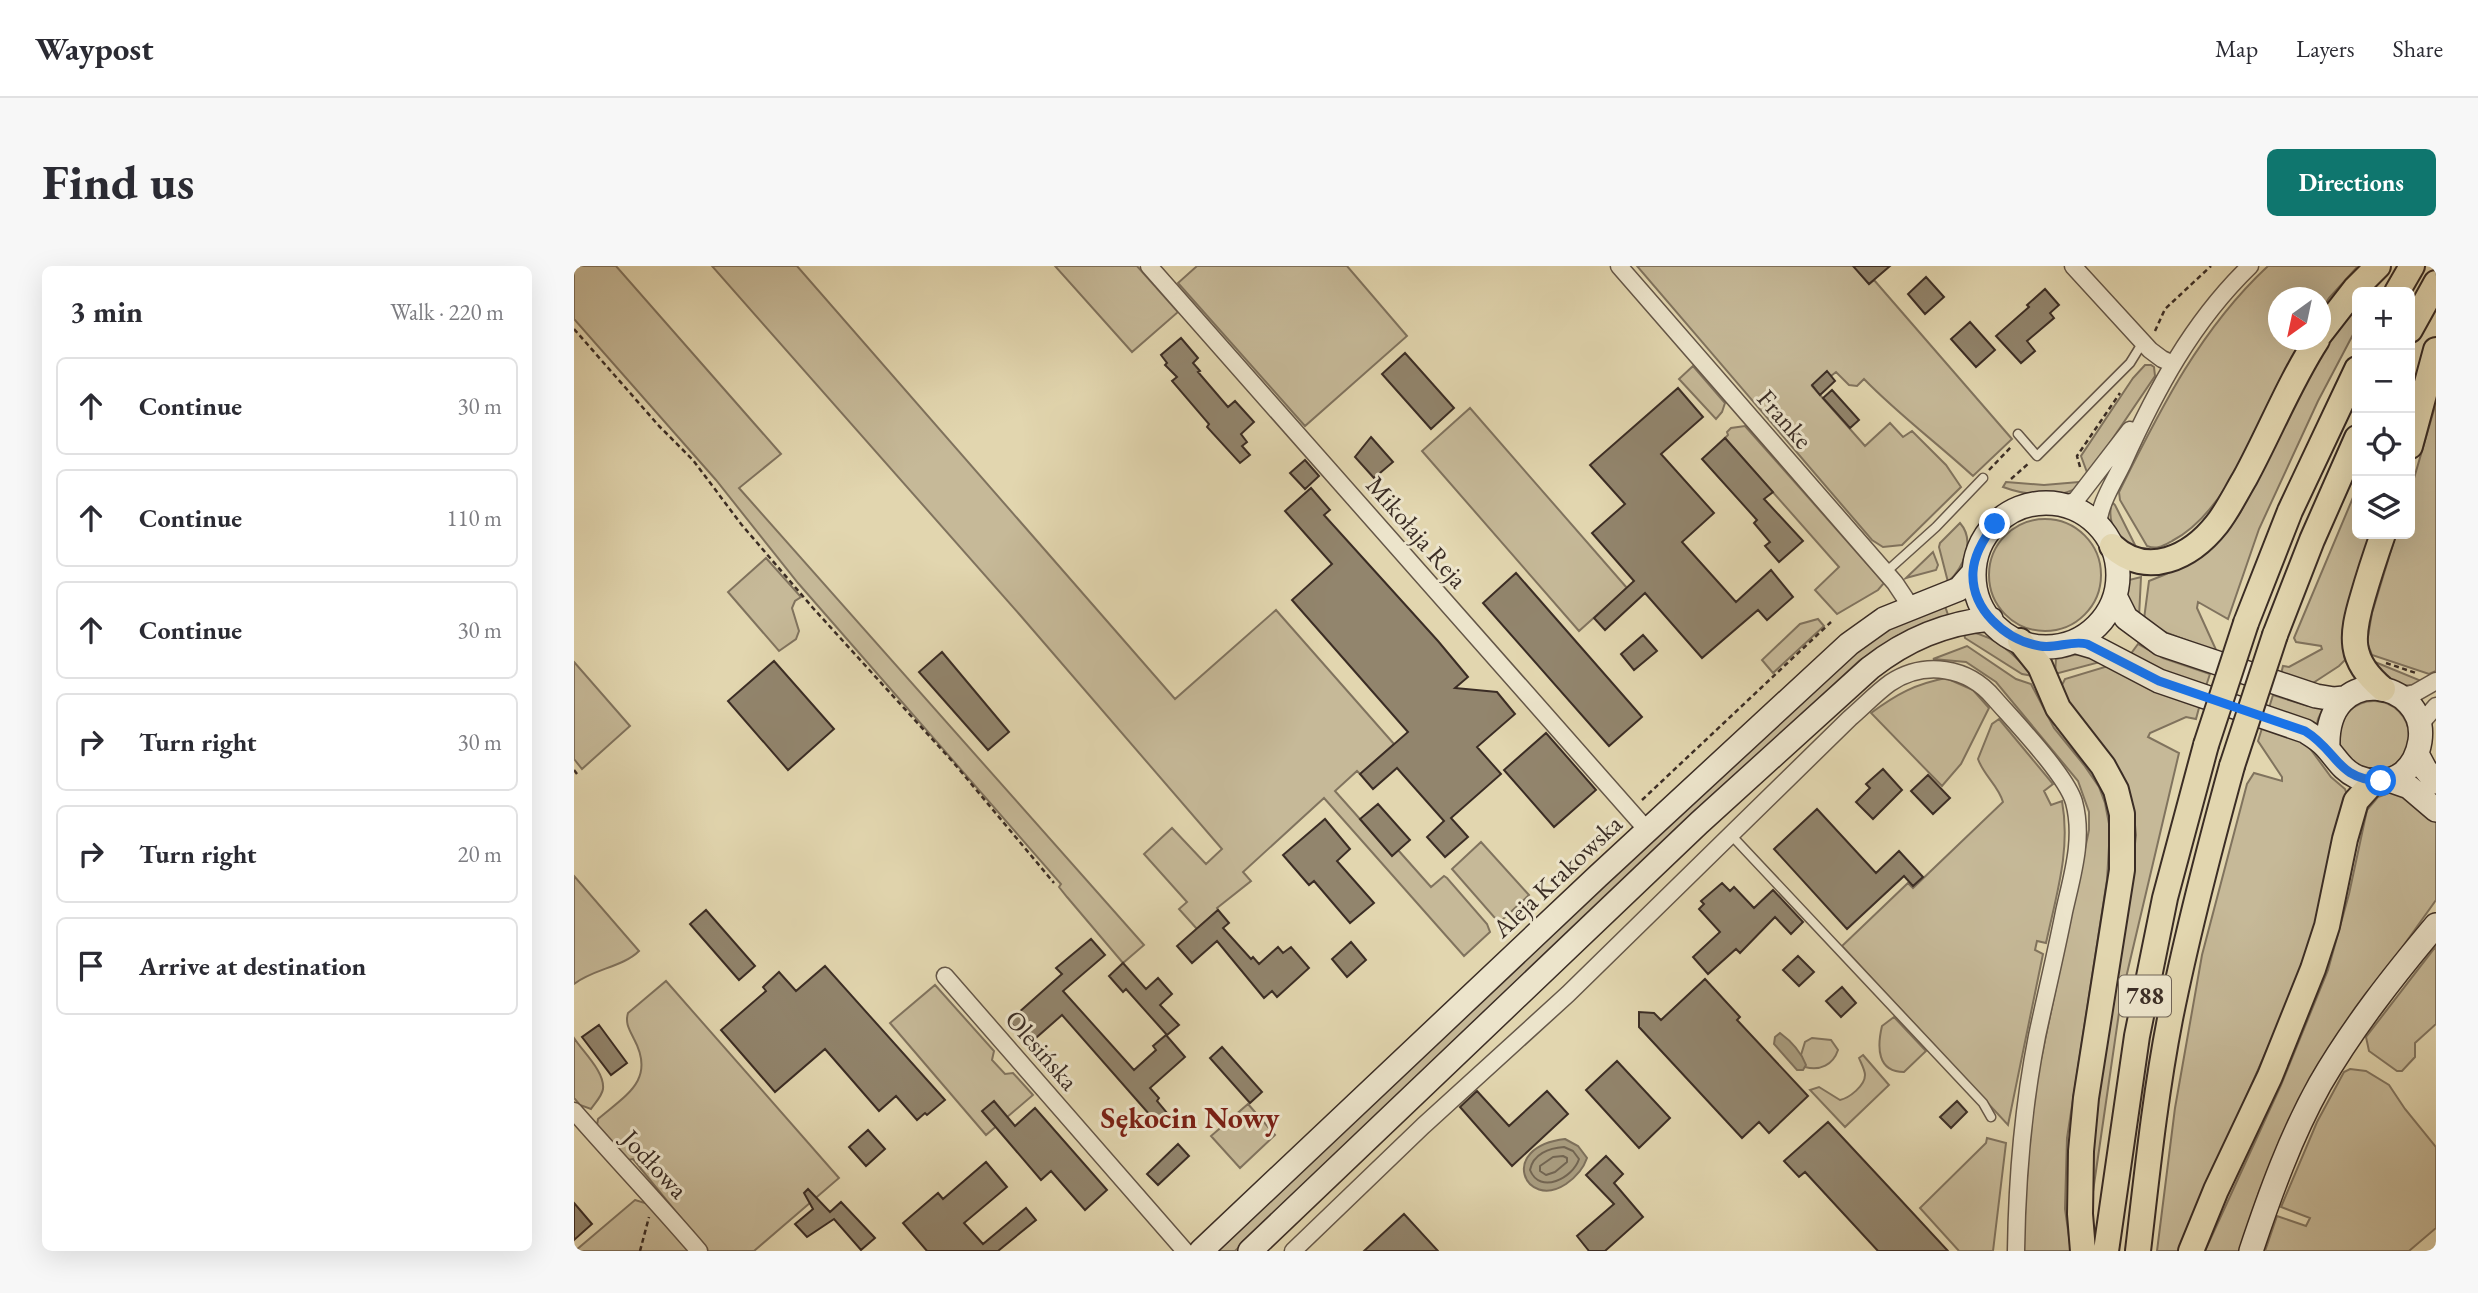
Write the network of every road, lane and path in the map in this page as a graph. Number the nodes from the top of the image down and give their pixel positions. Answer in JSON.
{"nodes":[{"id":1,"x":1149,"y":266,"type":"edge"},
{"id":2,"x":1619,"y":266,"type":"edge"},
{"id":3,"x":2073,"y":266,"type":"edge"},
{"id":4,"x":2211,"y":266,"type":"edge"},
{"id":5,"x":2250,"y":266,"type":"edge"},
{"id":6,"x":2378,"y":266,"type":"edge"},
{"id":7,"x":2412,"y":266,"type":"edge"},
{"id":8,"x":2436,"y":284,"type":"edge"},
{"id":9,"x":2400,"y":287,"type":"edge"},
{"id":10,"x":2331,"y":320,"type":"edge"},
{"id":11,"x":2415,"y":321,"type":"edge"},
{"id":12,"x":574,"y":329,"type":"edge"},
{"id":13,"x":2148,"y":339,"type":"junction"},
{"id":14,"x":2312,"y":350,"type":"edge"},
{"id":15,"x":2436,"y":350,"type":"edge"},
{"id":16,"x":2173,"y":364,"type":"junction"},
{"id":17,"x":2352,"y":380,"type":"edge"},
{"id":18,"x":2123,"y":388,"type":"dead end"},
{"id":19,"x":2145,"y":412,"type":"junction"},
{"id":20,"x":2415,"y":428,"type":"edge"},
{"id":21,"x":2020,"y":436,"type":"joint"},
{"id":22,"x":2352,"y":449,"type":"edge"},
{"id":23,"x":2037,"y":456,"type":"junction"},
{"id":24,"x":2080,"y":468,"type":"dead end"},
{"id":25,"x":1983,"y":478,"type":"joint"},
{"id":26,"x":2011,"y":480,"type":"dead end"},
{"id":27,"x":2063,"y":506,"type":"junction"},
{"id":28,"x":2105,"y":537,"type":"junction"},
{"id":29,"x":2381,"y":539,"type":"edge"},
{"id":30,"x":1886,"y":572,"type":"junction"},
{"id":31,"x":1972,"y":574,"type":"junction"},
{"id":32,"x":2115,"y":596,"type":"junction"},
{"id":33,"x":1910,"y":607,"type":"junction"},
{"id":34,"x":1991,"y":619,"type":"junction"},
{"id":35,"x":1831,"y":622,"type":"dead end"},
{"id":36,"x":2020,"y":641,"type":"junction"},
{"id":37,"x":2077,"y":642,"type":"junction"},
{"id":38,"x":2386,"y":662,"type":"dead end"},
{"id":39,"x":2429,"y":678,"type":"edge"},
{"id":40,"x":2392,"y":692,"type":"junction"},
{"id":41,"x":2344,"y":698,"type":"junction"},
{"id":42,"x":2436,"y":706,"type":"edge"},
{"id":43,"x":2421,"y":729,"type":"junction"},
{"id":44,"x":2328,"y":749,"type":"junction"},
{"id":45,"x":2417,"y":754,"type":"junction"},
{"id":46,"x":574,"y":770,"type":"edge"},
{"id":47,"x":578,"y":774,"type":"dead end"},
{"id":48,"x":2381,"y":780,"type":"junction"},
{"id":49,"x":2436,"y":782,"type":"edge"},
{"id":50,"x":1636,"y":805,"type":"dead end"},
{"id":51,"x":2436,"y":810,"type":"edge"},
{"id":52,"x":1647,"y":830,"type":"junction"},
{"id":53,"x":1732,"y":836,"type":"junction"},
{"id":54,"x":1054,"y":883,"type":"dead end"},
{"id":55,"x":2436,"y":925,"type":"edge"},
{"id":56,"x":945,"y":976,"type":"dead end"},
{"id":57,"x":574,"y":1111,"type":"edge"},
{"id":58,"x":1991,"y":1117,"type":"dead end"},
{"id":59,"x":645,"y":1188,"type":"junction"},
{"id":60,"x":640,"y":1251,"type":"edge"},
{"id":61,"x":699,"y":1251,"type":"edge"},
{"id":62,"x":1185,"y":1251,"type":"edge"},
{"id":63,"x":1201,"y":1251,"type":"edge"},
{"id":64,"x":1251,"y":1251,"type":"edge"},
{"id":65,"x":1293,"y":1251,"type":"edge"},
{"id":66,"x":2016,"y":1251,"type":"edge"},
{"id":67,"x":2083,"y":1251,"type":"edge"},
{"id":68,"x":2106,"y":1251,"type":"edge"},
{"id":69,"x":2138,"y":1251,"type":"edge"},
{"id":70,"x":2191,"y":1251,"type":"edge"},
{"id":71,"x":2251,"y":1251,"type":"edge"}],
"edges":[{"from":1,"to":52,"type":"street","name":"Mikołaja Reja"},
{"from":2,"to":30,"type":"street","name":"Franke"},
{"from":3,"to":13,"type":"street"},
{"from":4,"to":13,"type":"path"},
{"from":5,"to":16,"type":"street"},
{"from":6,"to":10,"type":"main road"},
{"from":7,"to":9,"type":"main road"},
{"from":8,"to":11,"type":"main road"},
{"from":12,"to":54,"type":"path"},
{"from":13,"to":16,"type":"street"},
{"from":13,"to":23,"type":"lane"},
{"from":14,"to":28,"type":"main road"},
{"from":15,"to":20,"type":"main road"},
{"from":16,"to":19,"type":"street"},
{"from":17,"to":68,"type":"main road","number":"788","bridge":true},
{"from":18,"to":24,"type":"path"},
{"from":19,"to":27,"type":"street"},
{"from":19,"to":28,"type":"street"},
{"from":21,"to":23,"type":"lane"},
{"from":21,"to":25,"type":"path"},
{"from":22,"to":69,"type":"main road","number":"788","bridge":true},
{"from":23,"to":26,"type":"path"},
{"from":25,"to":30,"type":"lane"},
{"from":27,"to":28,"type":"main road"},
{"from":27,"to":31,"type":"main road"},
{"from":28,"to":32,"type":"main road"},
{"from":29,"to":40,"type":"main road"},
{"from":30,"to":33,"type":"street","name":"Franke"},
{"from":31,"to":33,"type":"main road","name":"Aleja Krakowska"},
{"from":31,"to":34,"type":"main road"},
{"from":32,"to":37,"type":"main road"},
{"from":32,"to":41,"type":"main road"},
{"from":33,"to":52,"type":"main road","name":"Aleja Krakowska"},
{"from":34,"to":36,"type":"main road"},
{"from":34,"to":64,"type":"main road"},
{"from":35,"to":50,"type":"path"},
{"from":36,"to":37,"type":"main road"},
{"from":36,"to":67,"type":"main road"},
{"from":37,"to":44,"type":"main road"},
{"from":38,"to":39,"type":"path"},
{"from":39,"to":40,"type":"street"},
{"from":40,"to":41,"type":"main road"},
{"from":40,"to":43,"type":"main road"},
{"from":41,"to":44,"type":"main road"},
{"from":42,"to":43,"type":"street"},
{"from":43,"to":45,"type":"main road"},
{"from":44,"to":48,"type":"main road"},
{"from":45,"to":48,"type":"main road"},
{"from":45,"to":49,"type":"main road"},
{"from":46,"to":47,"type":"path"},
{"from":48,"to":51,"type":"main road"},
{"from":48,"to":70,"type":"main road"},
{"from":52,"to":63,"type":"main road","name":"Aleja Krakowska"},
{"from":53,"to":58,"type":"lane"},
{"from":53,"to":65,"type":"street"},
{"from":53,"to":66,"type":"street"},
{"from":55,"to":71,"type":"main road"},
{"from":56,"to":62,"type":"street","name":"Olesińska"},
{"from":57,"to":59,"type":"street","name":"Jodłowa"},
{"from":59,"to":60,"type":"path"},
{"from":59,"to":61,"type":"street","name":"Jodłowa"}]}
